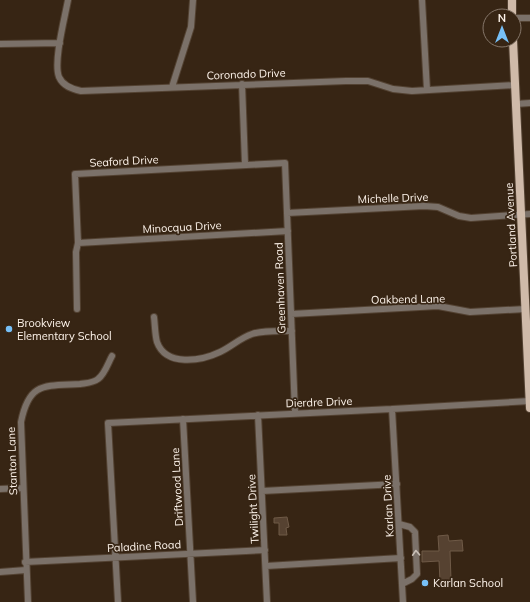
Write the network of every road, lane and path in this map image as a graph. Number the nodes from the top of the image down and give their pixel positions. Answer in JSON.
{"nodes":[{"id":1,"x":68,"y":0,"type":"edge"},
{"id":2,"x":193,"y":0,"type":"edge"},
{"id":3,"x":422,"y":0,"type":"edge"},
{"id":4,"x":60,"y":43,"type":"junction"},
{"id":5,"x":0,"y":44,"type":"edge"},
{"id":6,"x":514,"y":48,"type":"edge"},
{"id":7,"x":242,"y":84,"type":"junction"},
{"id":8,"x":515,"y":85,"type":"junction"},
{"id":9,"x":172,"y":87,"type":"junction"},
{"id":10,"x":427,"y":90,"type":"junction"},
{"id":11,"x":530,"y":103,"type":"edge"},
{"id":12,"x":516,"y":104,"type":"junction"},
{"id":13,"x":285,"y":163,"type":"joint"},
{"id":14,"x":245,"y":164,"type":"junction"},
{"id":15,"x":287,"y":213,"type":"junction"},
{"id":16,"x":526,"y":214,"type":"edge"},
{"id":17,"x":288,"y":231,"type":"junction"},
{"id":18,"x":78,"y":243,"type":"junction"},
{"id":19,"x":77,"y":309,"type":"dead end"},
{"id":20,"x":526,"y":309,"type":"junction"},
{"id":21,"x":291,"y":314,"type":"junction"},
{"id":22,"x":154,"y":318,"type":"dead end"},
{"id":23,"x":292,"y":331,"type":"junction"},
{"id":24,"x":112,"y":356,"type":"dead end"},
{"id":25,"x":530,"y":401,"type":"edge"},
{"id":26,"x":530,"y":408,"type":"edge"},
{"id":27,"x":392,"y":409,"type":"junction"},
{"id":28,"x":295,"y":413,"type":"junction"},
{"id":29,"x":258,"y":415,"type":"junction"},
{"id":30,"x":183,"y":419,"type":"junction"},
{"id":31,"x":397,"y":484,"type":"junction"},
{"id":32,"x":23,"y":488,"type":"junction"},
{"id":33,"x":0,"y":489,"type":"edge"},
{"id":34,"x":262,"y":491,"type":"junction"},
{"id":35,"x":399,"y":524,"type":"junction"},
{"id":36,"x":264,"y":550,"type":"junction"},
{"id":37,"x":190,"y":554,"type":"junction"},
{"id":38,"x":116,"y":558,"type":"junction"},
{"id":39,"x":401,"y":558,"type":"junction"},
{"id":40,"x":25,"y":562,"type":"junction"},
{"id":41,"x":266,"y":566,"type":"junction"},
{"id":42,"x":26,"y":570,"type":"junction"},
{"id":43,"x":0,"y":572,"type":"edge"},
{"id":44,"x":402,"y":584,"type":"junction"},
{"id":45,"x":28,"y":602,"type":"edge"},
{"id":46,"x":118,"y":602,"type":"edge"},
{"id":47,"x":193,"y":602,"type":"edge"},
{"id":48,"x":268,"y":602,"type":"edge"},
{"id":49,"x":403,"y":602,"type":"edge"}],
"edges":[{"from":1,"to":4,"type":"street","name":"Coronado Drive"},
{"from":2,"to":9,"type":"street"},
{"from":3,"to":10,"type":"street"},
{"from":4,"to":5,"type":"street"},
{"from":4,"to":9,"type":"street","name":"Coronado Drive"},
{"from":6,"to":8,"type":"main road","name":"Portland Avenue"},
{"from":7,"to":9,"type":"street","name":"Coronado Drive"},
{"from":7,"to":10,"type":"street","name":"Coronado Drive"},
{"from":7,"to":14,"type":"street"},
{"from":8,"to":10,"type":"street","name":"Coronado Drive"},
{"from":8,"to":12,"type":"main road","name":"Portland Avenue"},
{"from":11,"to":12,"type":"street"},
{"from":12,"to":16,"type":"main road","name":"Portland Avenue"},
{"from":13,"to":14,"type":"street","name":"Seaford Drive"},
{"from":13,"to":15,"type":"street","name":"Greenhaven Road"},
{"from":14,"to":18,"type":"street","name":"Seaford Drive"},
{"from":15,"to":16,"type":"street","name":"Michelle Drive"},
{"from":15,"to":17,"type":"street","name":"Greenhaven Road"},
{"from":16,"to":20,"type":"main road","name":"Portland Avenue"},
{"from":17,"to":18,"type":"street","name":"Minocqua Drive"},
{"from":17,"to":21,"type":"street","name":"Greenhaven Road"},
{"from":18,"to":19,"type":"street","name":"Seaford Drive"},
{"from":20,"to":21,"type":"street","name":"Oakbend Lane"},
{"from":20,"to":25,"type":"main road","name":"Portland Avenue"},
{"from":21,"to":23,"type":"street","name":"Greenhaven Road"},
{"from":22,"to":23,"type":"street"},
{"from":23,"to":28,"type":"street","name":"Greenhaven Road"},
{"from":24,"to":32,"type":"street","name":"Stanton Lane"},
{"from":25,"to":26,"type":"main road","name":"Portland Avenue"},
{"from":25,"to":27,"type":"street","name":"Dierdre Drive"},
{"from":27,"to":28,"type":"street","name":"Dierdre Drive"},
{"from":27,"to":31,"type":"street","name":"Karlan Drive"},
{"from":28,"to":29,"type":"street","name":"Dierdre Drive"},
{"from":29,"to":30,"type":"street","name":"Dierdre Drive"},
{"from":29,"to":34,"type":"street","name":"Twilight Drive"},
{"from":30,"to":37,"type":"street","name":"Driftwood Lane"},
{"from":30,"to":38,"type":"street","name":"Dierdre Drive"},
{"from":31,"to":34,"type":"street"},
{"from":31,"to":35,"type":"street","name":"Karlan Drive"},
{"from":32,"to":33,"type":"street"},
{"from":32,"to":40,"type":"street","name":"Stanton Lane"},
{"from":34,"to":36,"type":"street","name":"Twilight Drive"},
{"from":35,"to":39,"type":"street","name":"Karlan Drive"},
{"from":44,"to":35,"type":"street","one_way":true},
{"from":36,"to":37,"type":"street","name":"Paladine Road"},
{"from":36,"to":41,"type":"street","name":"Twilight Drive"},
{"from":37,"to":38,"type":"street","name":"Paladine Road"},
{"from":37,"to":47,"type":"street","name":"Driftwood Lane"},
{"from":38,"to":40,"type":"street","name":"Paladine Road"},
{"from":38,"to":46,"type":"street"},
{"from":39,"to":41,"type":"street"},
{"from":39,"to":44,"type":"street","name":"Karlan Drive"},
{"from":40,"to":42,"type":"street","name":"Stanton Lane"},
{"from":41,"to":48,"type":"street","name":"Twilight Drive"},
{"from":42,"to":43,"type":"street"},
{"from":42,"to":45,"type":"street","name":"Stanton Lane"},
{"from":44,"to":49,"type":"street","name":"Karlan Drive"}]}
